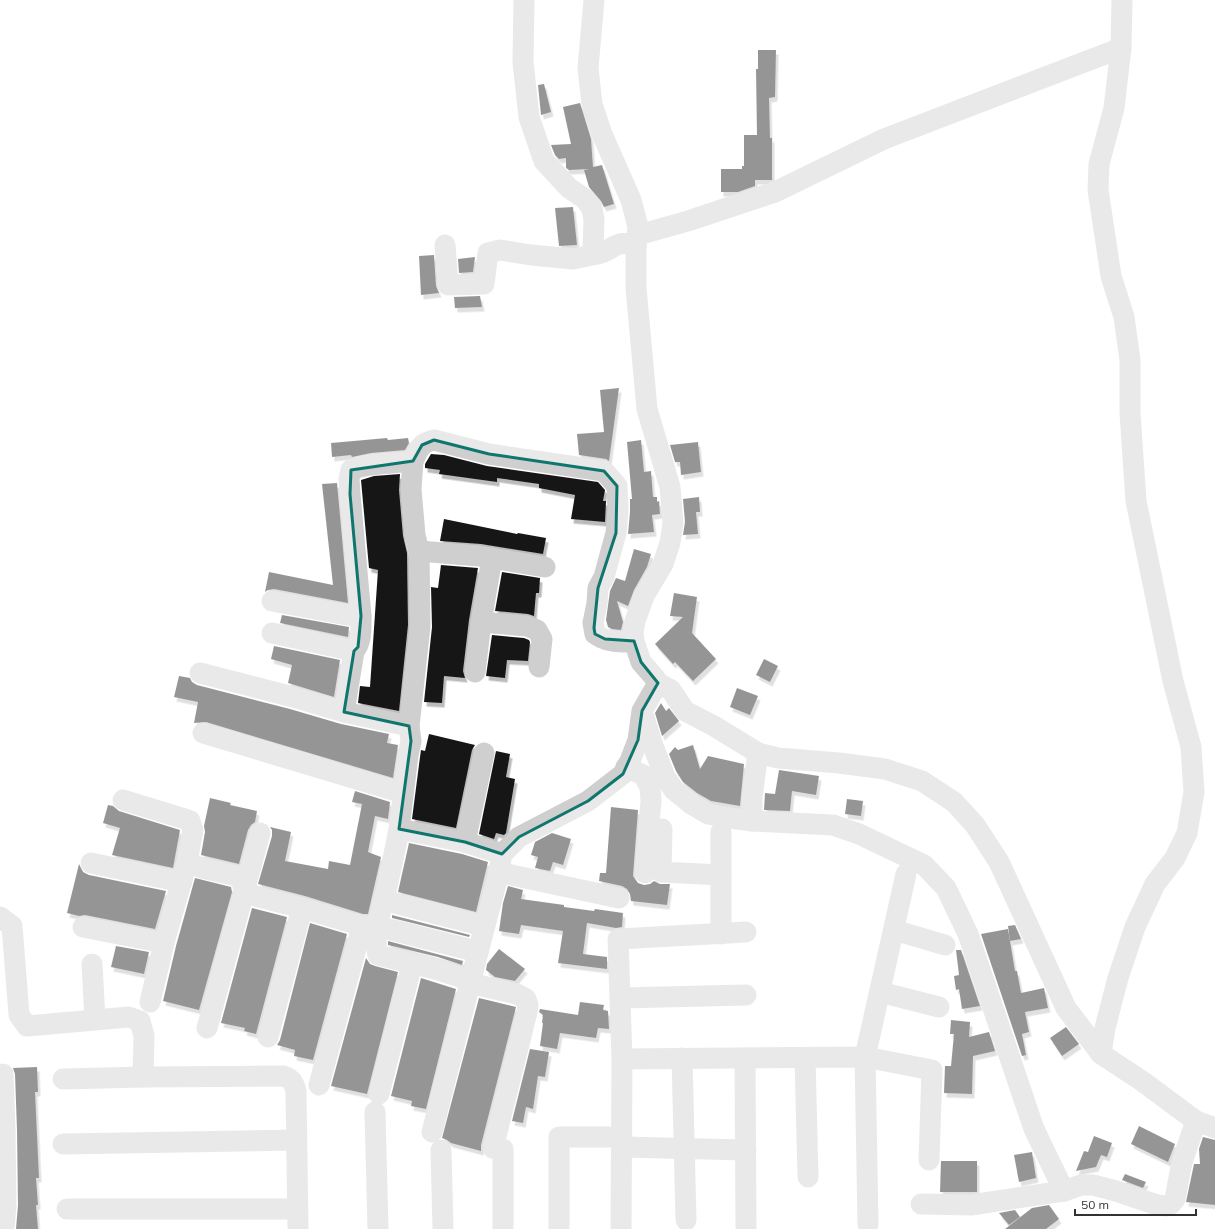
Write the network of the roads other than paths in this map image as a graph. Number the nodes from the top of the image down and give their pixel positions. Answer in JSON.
{"nodes":[{"id":1,"x":524,"y":0,"type":"edge"},
{"id":2,"x":594,"y":0,"type":"edge"},
{"id":3,"x":1122,"y":0,"type":"edge"},
{"id":4,"x":1121,"y":48,"type":"junction"},
{"id":5,"x":637,"y":241,"type":"junction"},
{"id":6,"x":445,"y":246,"type":"dead end"},
{"id":7,"x":597,"y":254,"type":"junction"},
{"id":8,"x":413,"y":461,"type":"junction"},
{"id":9,"x":419,"y":551,"type":"junction"},
{"id":10,"x":492,"y":558,"type":"junction"},
{"id":11,"x":545,"y":567,"type":"dead end"},
{"id":12,"x":272,"y":601,"type":"dead end"},
{"id":13,"x":361,"y":616,"type":"junction"},
{"id":14,"x":481,"y":622,"type":"junction"},
{"id":15,"x":272,"y":633,"type":"dead end"},
{"id":16,"x":634,"y":642,"type":"junction"},
{"id":17,"x":354,"y":651,"type":"junction"},
{"id":18,"x":539,"y":667,"type":"dead end"},
{"id":19,"x":475,"y":672,"type":"dead end"},
{"id":20,"x":200,"y":673,"type":"dead end"},
{"id":21,"x":658,"y":684,"type":"junction"},
{"id":22,"x":642,"y":711,"type":"junction"},
{"id":23,"x":344,"y":712,"type":"junction"},
{"id":24,"x":409,"y":726,"type":"junction"},
{"id":25,"x":203,"y":733,"type":"dead end"},
{"id":26,"x":484,"y":753,"type":"dead end"},
{"id":27,"x":758,"y":753,"type":"junction"},
{"id":28,"x":626,"y":767,"type":"junction"},
{"id":29,"x":403,"y":793,"type":"junction"},
{"id":30,"x":123,"y":800,"type":"dead end"},
{"id":31,"x":752,"y":821,"type":"junction"},
{"id":32,"x":662,"y":824,"type":"dead end"},
{"id":33,"x":400,"y":829,"type":"junction"},
{"id":34,"x":722,"y":832,"type":"dead end"},
{"id":35,"x":260,"y":833,"type":"dead end"},
{"id":36,"x":464,"y":842,"type":"junction"},
{"id":37,"x":187,"y":862,"type":"junction"},
{"id":38,"x":91,"y":863,"type":"dead end"},
{"id":39,"x":500,"y":863,"type":"junction"},
{"id":40,"x":645,"y":873,"type":"dead end"},
{"id":41,"x":906,"y":874,"type":"dead end"},
{"id":42,"x":721,"y":875,"type":"junction"},
{"id":43,"x":182,"y":882,"type":"junction"},
{"id":44,"x":244,"y":893,"type":"junction"},
{"id":45,"x":619,"y":898,"type":"dead end"},
{"id":46,"x":383,"y":900,"type":"junction"},
{"id":47,"x":302,"y":908,"type":"junction"},
{"id":48,"x":0,"y":917,"type":"edge"},
{"id":49,"x":369,"y":926,"type":"junction"},
{"id":50,"x":484,"y":926,"type":"junction"},
{"id":51,"x":83,"y":927,"type":"dead end"},
{"id":52,"x":894,"y":930,"type":"junction"},
{"id":53,"x":746,"y":932,"type":"dead end"},
{"id":54,"x":721,"y":934,"type":"junction"},
{"id":55,"x":164,"y":943,"type":"junction"},
{"id":56,"x":945,"y":945,"type":"dead end"},
{"id":57,"x":478,"y":952,"type":"junction"},
{"id":58,"x":92,"y":964,"type":"dead end"},
{"id":59,"x":412,"y":964,"type":"junction"},
{"id":60,"x":469,"y":983,"type":"junction"},
{"id":61,"x":880,"y":992,"type":"junction"},
{"id":62,"x":746,"y":994,"type":"dead end"},
{"id":63,"x":620,"y":998,"type":"junction"},
{"id":64,"x":150,"y":1002,"type":"dead end"},
{"id":65,"x":939,"y":1007,"type":"dead end"},
{"id":66,"x":95,"y":1020,"type":"junction"},
{"id":67,"x":207,"y":1028,"type":"dead end"},
{"id":68,"x":268,"y":1037,"type":"dead end"},
{"id":69,"x":1101,"y":1054,"type":"junction"},
{"id":70,"x":865,"y":1057,"type":"junction"},
{"id":71,"x":682,"y":1058,"type":"junction"},
{"id":72,"x":746,"y":1058,"type":"junction"},
{"id":73,"x":805,"y":1058,"type":"junction"},
{"id":74,"x":622,"y":1059,"type":"junction"},
{"id":75,"x":3,"y":1074,"type":"dead end"},
{"id":76,"x":143,"y":1077,"type":"junction"},
{"id":77,"x":63,"y":1079,"type":"dead end"},
{"id":78,"x":319,"y":1085,"type":"dead end"},
{"id":79,"x":1206,"y":1124,"type":"edge"},
{"id":80,"x":2,"y":1130,"type":"edge"},
{"id":81,"x":296,"y":1140,"type":"junction"},
{"id":82,"x":622,"y":1142,"type":"junction"},
{"id":83,"x":63,"y":1144,"type":"dead end"},
{"id":84,"x":684,"y":1148,"type":"junction"},
{"id":85,"x":746,"y":1150,"type":"junction"},
{"id":86,"x":929,"y":1160,"type":"dead end"},
{"id":87,"x":808,"y":1177,"type":"dead end"},
{"id":88,"x":1064,"y":1191,"type":"junction"},
{"id":89,"x":921,"y":1204,"type":"dead end"},
{"id":90,"x":3,"y":1205,"type":"edge"},
{"id":91,"x":297,"y":1208,"type":"junction"},
{"id":92,"x":68,"y":1209,"type":"dead end"},
{"id":93,"x":686,"y":1220,"type":"dead end"},
{"id":94,"x":868,"y":1224,"type":"dead end"},
{"id":95,"x":4,"y":1229,"type":"edge"},
{"id":96,"x":298,"y":1229,"type":"edge"},
{"id":97,"x":378,"y":1229,"type":"edge"},
{"id":98,"x":443,"y":1229,"type":"edge"},
{"id":99,"x":503,"y":1229,"type":"edge"},
{"id":100,"x":559,"y":1229,"type":"edge"},
{"id":101,"x":621,"y":1229,"type":"edge"},
{"id":102,"x":746,"y":1229,"type":"edge"}],
"edges":[{"from":1,"to":7,"type":"street"},
{"from":2,"to":5,"type":"street"},
{"from":3,"to":4,"type":"street"},
{"from":4,"to":5,"type":"street"},
{"from":4,"to":69,"type":"street"},
{"from":5,"to":7,"type":"street"},
{"from":5,"to":16,"type":"street"},
{"from":6,"to":7,"type":"street"},
{"from":8,"to":9,"type":"street"},
{"from":8,"to":13,"type":"street"},
{"from":8,"to":16,"type":"street"},
{"from":9,"to":10,"type":"street"},
{"from":9,"to":24,"type":"street"},
{"from":10,"to":11,"type":"street"},
{"from":10,"to":14,"type":"street"},
{"from":12,"to":13,"type":"street"},
{"from":13,"to":17,"type":"street"},
{"from":14,"to":18,"type":"street"},
{"from":14,"to":19,"type":"street"},
{"from":15,"to":17,"type":"street"},
{"from":16,"to":21,"type":"street"},
{"from":17,"to":23,"type":"street"},
{"from":20,"to":23,"type":"street"},
{"from":21,"to":22,"type":"street"},
{"from":21,"to":27,"type":"street"},
{"from":22,"to":28,"type":"street"},
{"from":22,"to":31,"type":"street"},
{"from":23,"to":24,"type":"street"},
{"from":24,"to":29,"type":"street"},
{"from":25,"to":29,"type":"street"},
{"from":26,"to":36,"type":"street"},
{"from":27,"to":31,"type":"street"},
{"from":27,"to":69,"type":"street"},
{"from":28,"to":39,"type":"street"},
{"from":28,"to":40,"type":"street"},
{"from":29,"to":33,"type":"street"},
{"from":30,"to":37,"type":"street"},
{"from":31,"to":88,"type":"street"},
{"from":32,"to":42,"type":"street"},
{"from":33,"to":36,"type":"street"},
{"from":33,"to":46,"type":"street"},
{"from":34,"to":42,"type":"street"},
{"from":35,"to":44,"type":"street"},
{"from":36,"to":39,"type":"street"},
{"from":37,"to":43,"type":"street"},
{"from":37,"to":44,"type":"street"},
{"from":38,"to":43,"type":"street"},
{"from":39,"to":45,"type":"street"},
{"from":39,"to":50,"type":"street"},
{"from":41,"to":52,"type":"street"},
{"from":42,"to":54,"type":"street"},
{"from":43,"to":55,"type":"street"},
{"from":44,"to":47,"type":"street"},
{"from":44,"to":67,"type":"street"},
{"from":46,"to":49,"type":"street"},
{"from":46,"to":50,"type":"street"},
{"from":47,"to":49,"type":"street"},
{"from":47,"to":68,"type":"street"},
{"from":48,"to":66,"type":"street"},
{"from":49,"to":57,"type":"street"},
{"from":49,"to":59,"type":"street"},
{"from":49,"to":78,"type":"street"},
{"from":50,"to":57,"type":"street"},
{"from":51,"to":55,"type":"street"},
{"from":52,"to":56,"type":"street"},
{"from":52,"to":61,"type":"street"},
{"from":53,"to":54,"type":"street"},
{"from":54,"to":63,"type":"street"},
{"from":55,"to":64,"type":"street"},
{"from":57,"to":60,"type":"street"},
{"from":58,"to":66,"type":"street"},
{"from":59,"to":60,"type":"street"},
{"from":59,"to":97,"type":"street"},
{"from":60,"to":98,"type":"street"},
{"from":60,"to":99,"type":"street"},
{"from":61,"to":65,"type":"street"},
{"from":61,"to":70,"type":"street"},
{"from":62,"to":63,"type":"street"},
{"from":63,"to":74,"type":"street"},
{"from":66,"to":76,"type":"street"},
{"from":69,"to":79,"type":"street"},
{"from":70,"to":73,"type":"street"},
{"from":70,"to":86,"type":"street"},
{"from":70,"to":94,"type":"street"},
{"from":71,"to":72,"type":"street"},
{"from":71,"to":74,"type":"street"},
{"from":71,"to":84,"type":"street"},
{"from":72,"to":73,"type":"street"},
{"from":72,"to":85,"type":"street"},
{"from":73,"to":87,"type":"street"},
{"from":74,"to":82,"type":"street"},
{"from":75,"to":80,"type":"street"},
{"from":76,"to":77,"type":"street"},
{"from":76,"to":81,"type":"street"},
{"from":79,"to":88,"type":"street"},
{"from":80,"to":90,"type":"street"},
{"from":81,"to":83,"type":"street"},
{"from":81,"to":91,"type":"street"},
{"from":82,"to":84,"type":"street"},
{"from":82,"to":100,"type":"street"},
{"from":82,"to":101,"type":"street"},
{"from":84,"to":85,"type":"street"},
{"from":84,"to":93,"type":"street"},
{"from":85,"to":102,"type":"street"},
{"from":88,"to":89,"type":"street"},
{"from":90,"to":95,"type":"street"},
{"from":91,"to":92,"type":"street"},
{"from":91,"to":96,"type":"street"}]}
